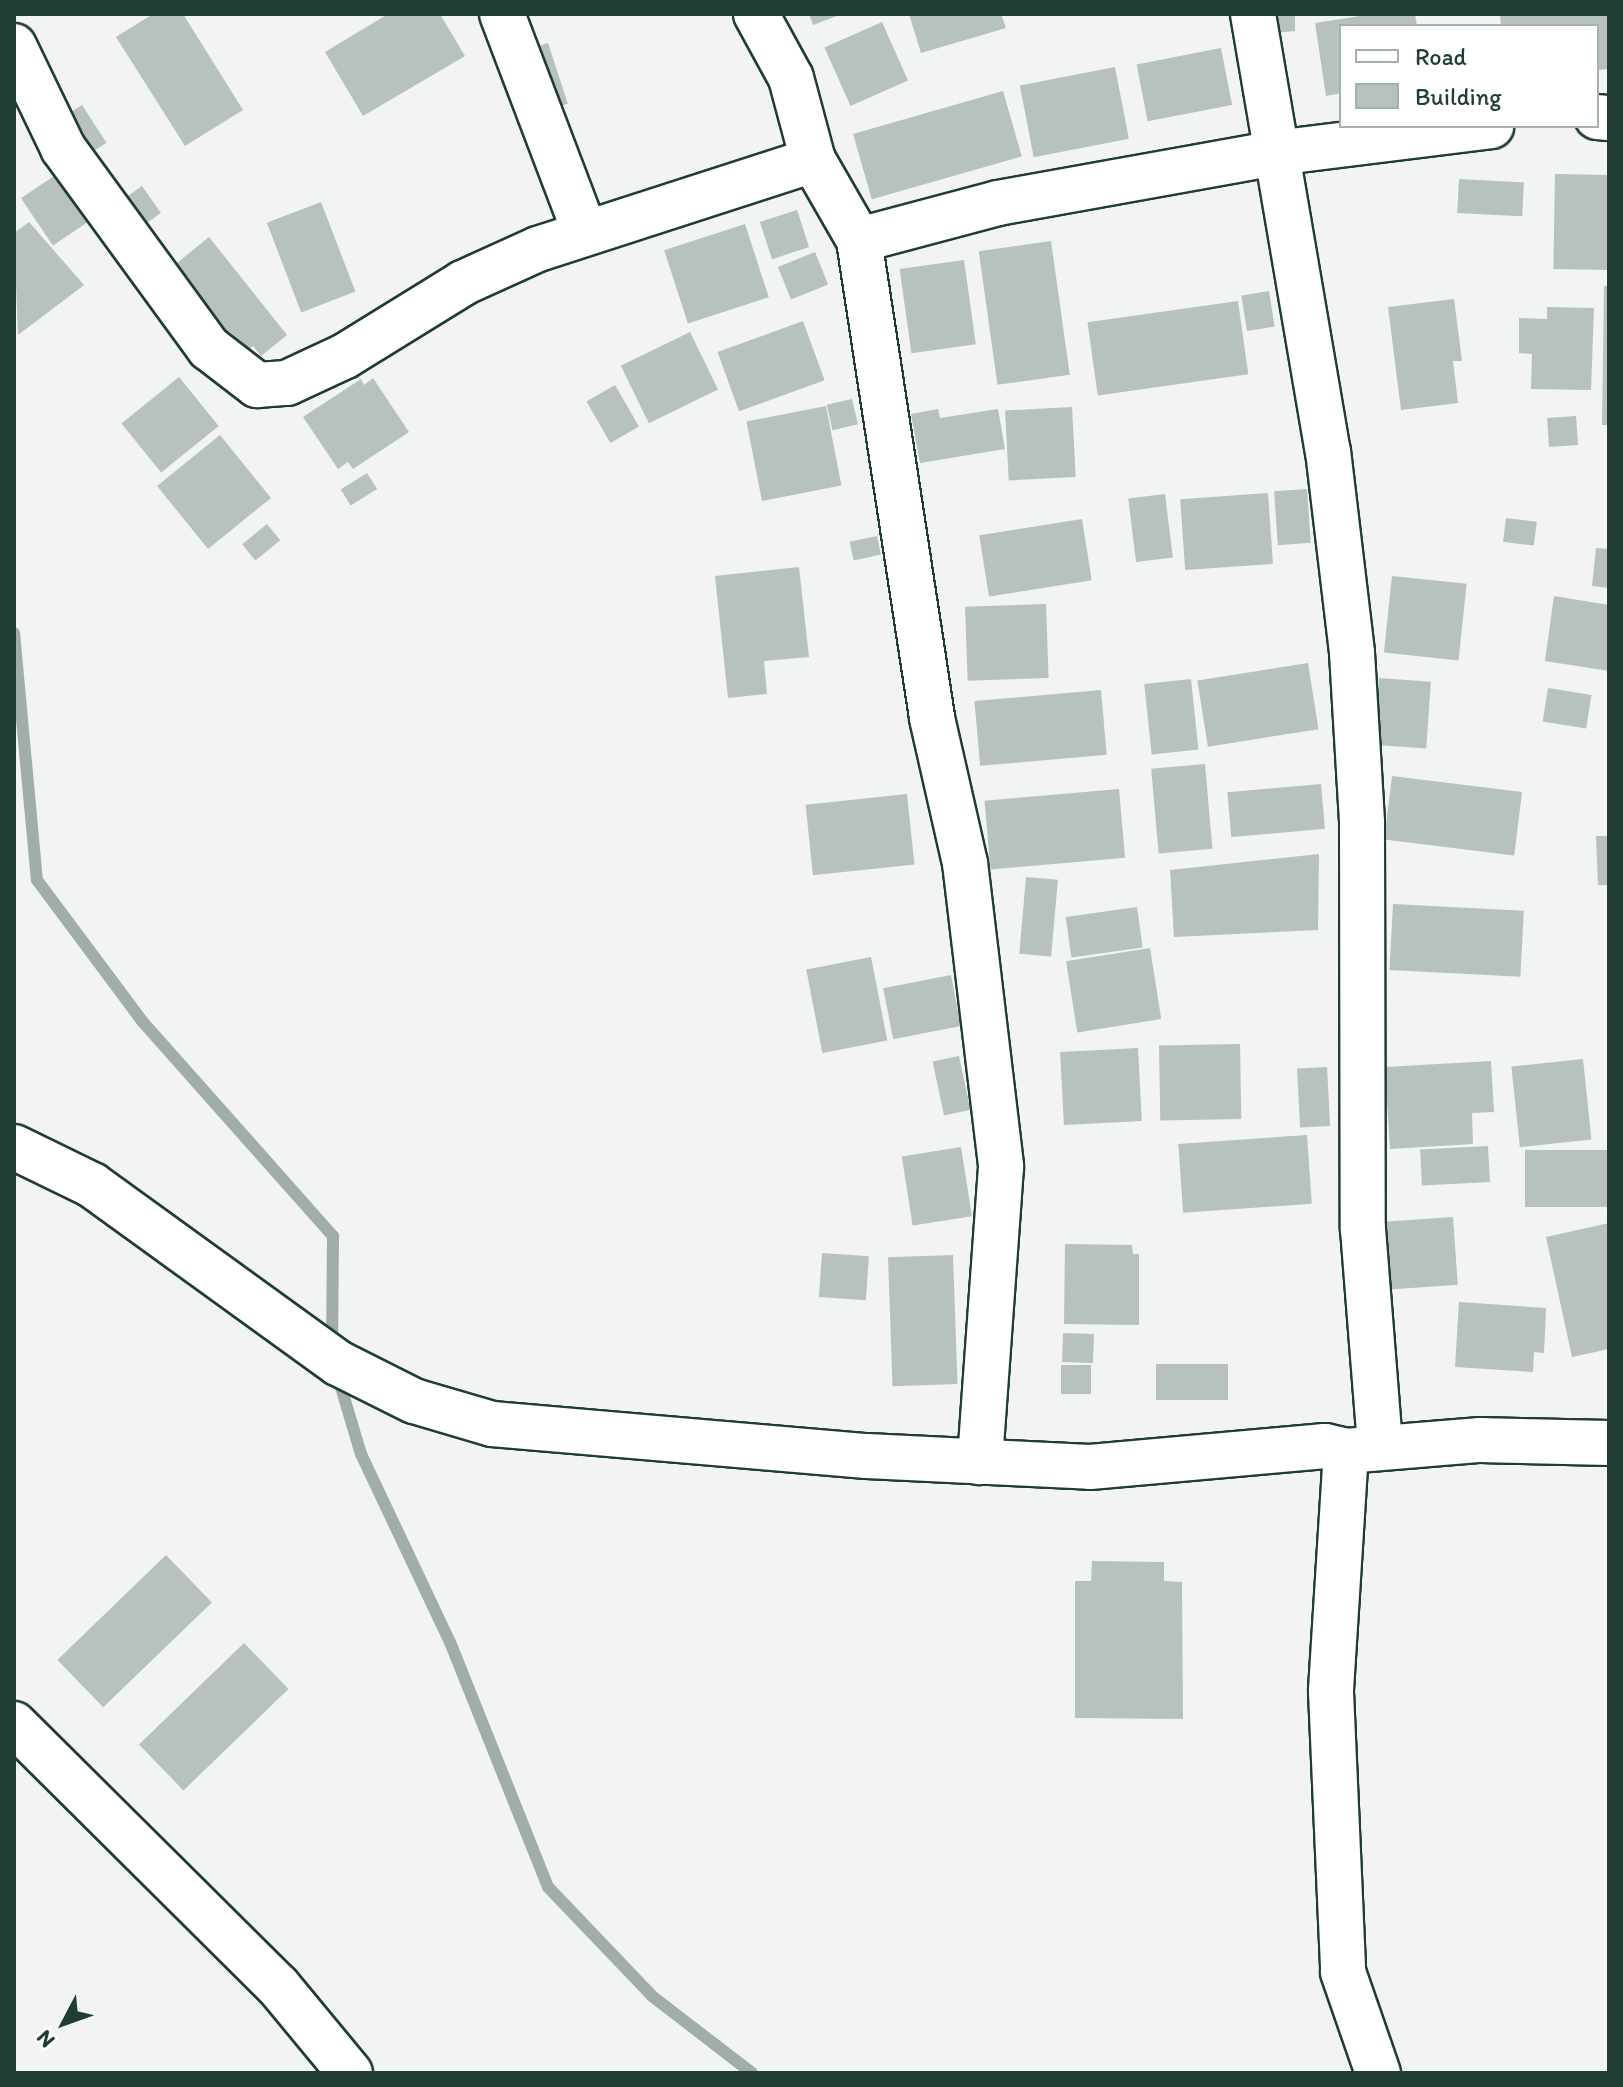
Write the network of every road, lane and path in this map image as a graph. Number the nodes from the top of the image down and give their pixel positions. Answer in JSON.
{"nodes":[{"id":1,"x":502,"y":14,"type":"edge"},
{"id":2,"x":756,"y":14,"type":"edge"},
{"id":3,"x":1253,"y":14,"type":"edge"},
{"id":4,"x":14,"y":46,"type":"edge"},
{"id":5,"x":1475,"y":128,"type":"edge"},
{"id":6,"x":1275,"y":153,"type":"junction"},
{"id":7,"x":813,"y":160,"type":"junction"},
{"id":8,"x":585,"y":233,"type":"junction"},
{"id":9,"x":859,"y":240,"type":"junction"},
{"id":10,"x":14,"y":1147,"type":"edge"},
{"id":11,"x":1609,"y":1443,"type":"edge"},
{"id":12,"x":1363,"y":1448,"type":"junction"},
{"id":13,"x":980,"y":1462,"type":"junction"},
{"id":14,"x":14,"y":1724,"type":"edge"},
{"id":15,"x":350,"y":2073,"type":"edge"},
{"id":16,"x":1378,"y":2073,"type":"edge"}],
"edges":[{"from":1,"to":8,"type":"street"},
{"from":2,"to":7,"type":"street"},
{"from":3,"to":6,"type":"street"},
{"from":4,"to":8,"type":"street"},
{"from":5,"to":6,"type":"street"},
{"from":6,"to":9,"type":"street"},
{"from":6,"to":12,"type":"street"},
{"from":7,"to":8,"type":"street"},
{"from":7,"to":9,"type":"street"},
{"from":9,"to":13,"type":"street"},
{"from":10,"to":13,"type":"street"},
{"from":11,"to":12,"type":"street"},
{"from":12,"to":13,"type":"street"},
{"from":12,"to":16,"type":"street"},
{"from":14,"to":15,"type":"street"}]}
